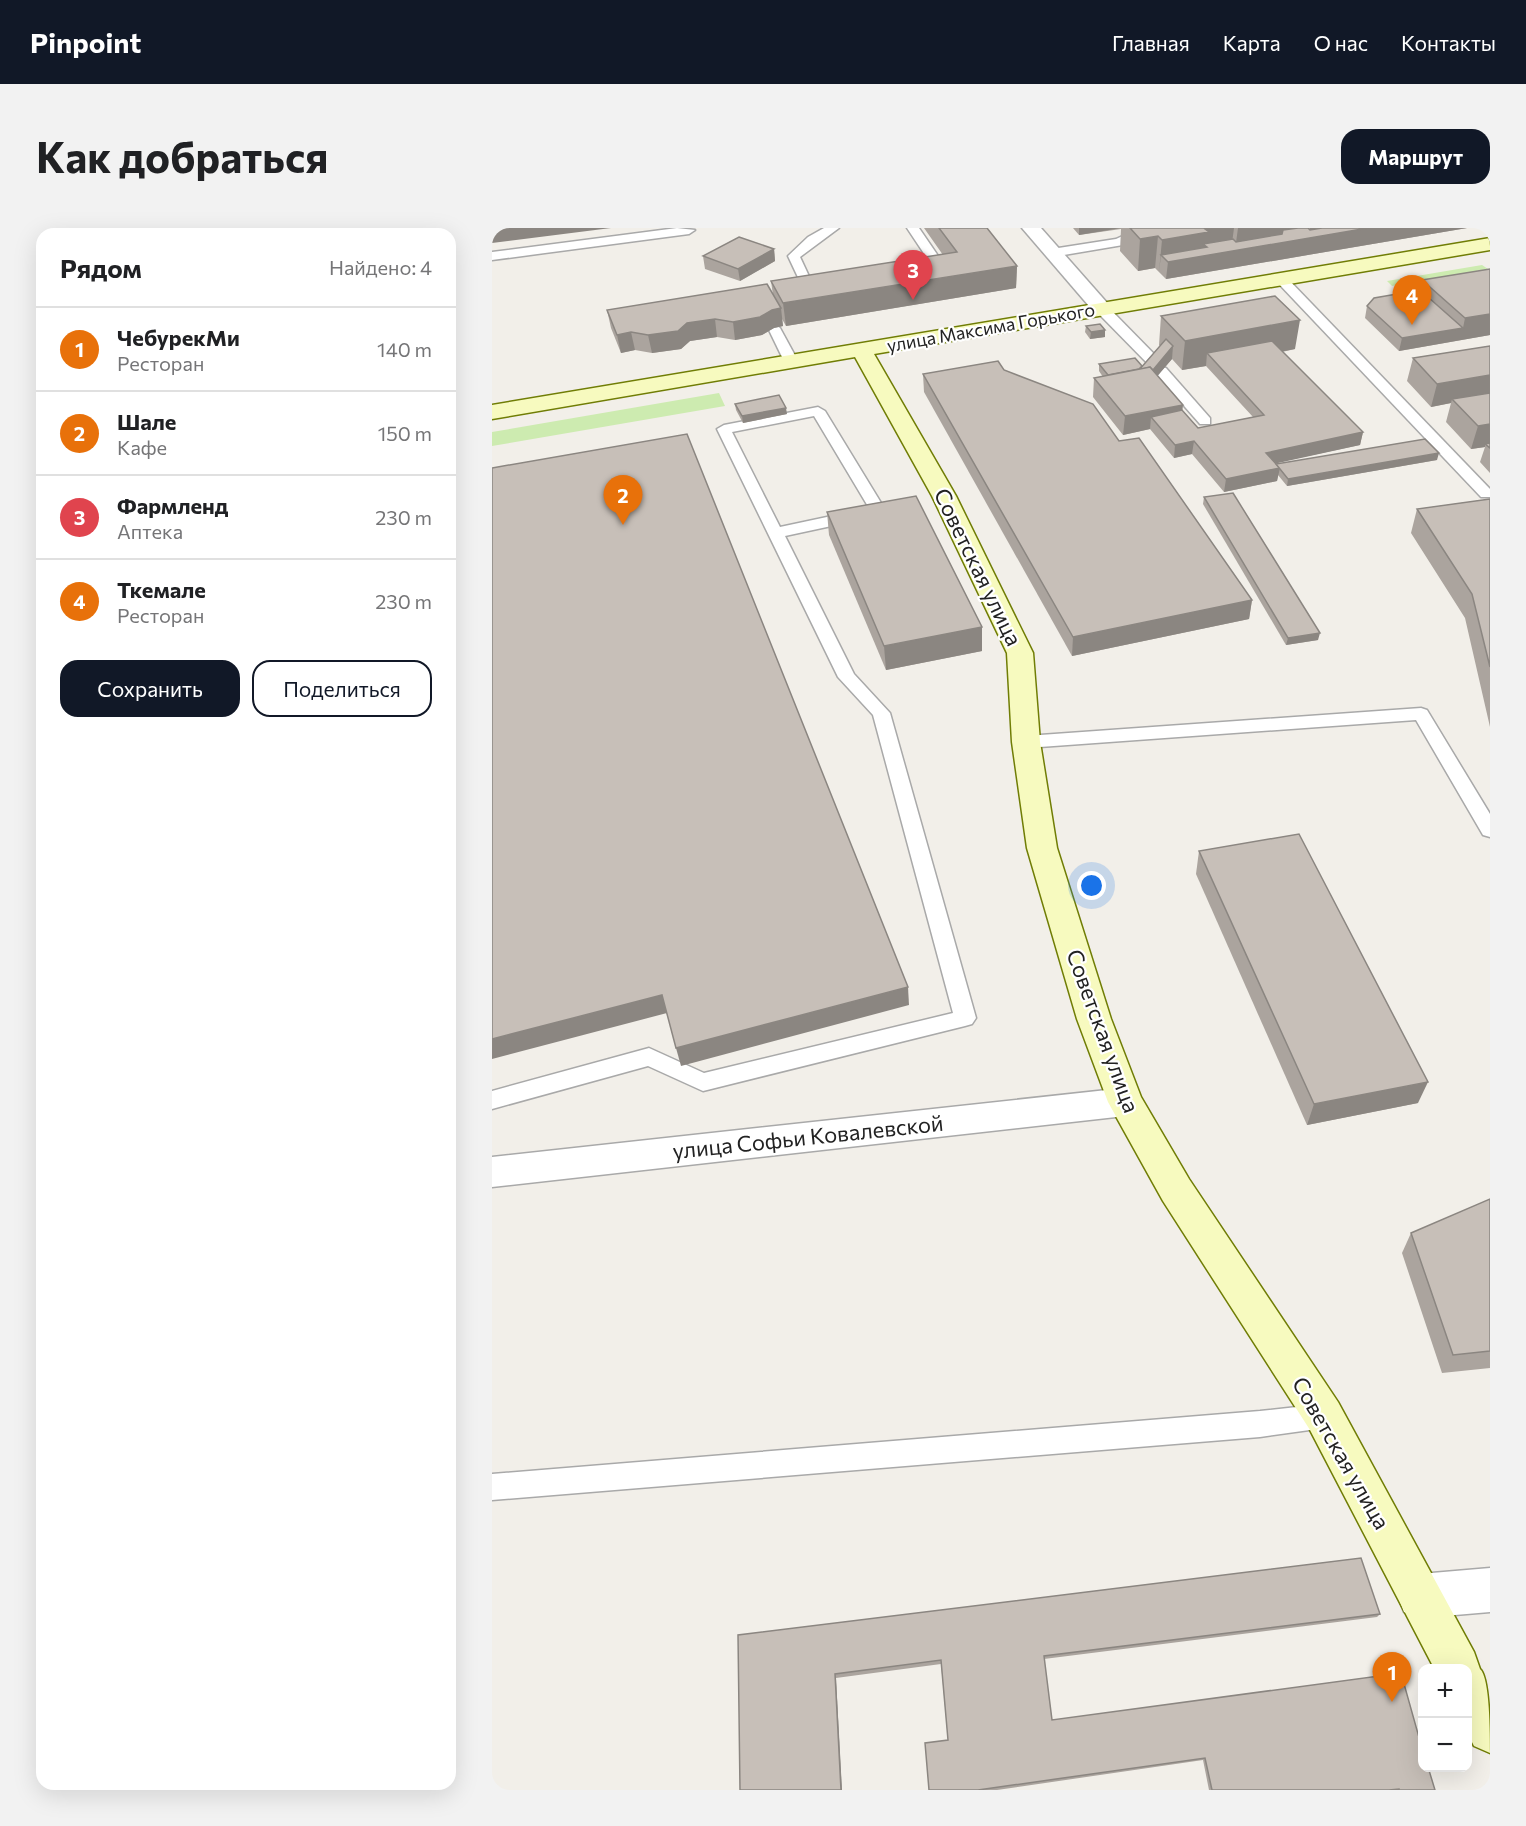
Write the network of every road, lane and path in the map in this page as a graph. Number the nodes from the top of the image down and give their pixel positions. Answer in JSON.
{"nodes":[{"id":1,"x":833,"y":228,"type":"edge"},
{"id":2,"x":913,"y":228,"type":"edge"},
{"id":3,"x":1031,"y":228,"type":"edge"},
{"id":4,"x":1151,"y":228,"type":"edge"},
{"id":5,"x":689,"y":230,"type":"dead end"},
{"id":6,"x":1490,"y":244,"type":"edge"},
{"id":7,"x":1052,"y":253,"type":"junction"},
{"id":8,"x":492,"y":256,"type":"edge"},
{"id":9,"x":906,"y":272,"type":"edge"},
{"id":10,"x":1282,"y":280,"type":"junction"},
{"id":11,"x":808,"y":287,"type":"edge"},
{"id":12,"x":1102,"y":309,"type":"junction"},
{"id":13,"x":774,"y":328,"type":"edge"},
{"id":14,"x":862,"y":351,"type":"junction"},
{"id":15,"x":791,"y":361,"type":"junction"},
{"id":16,"x":492,"y":412,"type":"edge"},
{"id":17,"x":1205,"y":421,"type":"dead end"},
{"id":18,"x":1486,"y":494,"type":"dead end"},
{"id":19,"x":775,"y":533,"type":"junction"},
{"id":20,"x":1026,"y":742,"type":"junction"},
{"id":21,"x":1490,"y":830,"type":"edge"},
{"id":22,"x":492,"y":1100,"type":"edge"},
{"id":23,"x":1125,"y":1102,"type":"junction"},
{"id":24,"x":492,"y":1172,"type":"edge"},
{"id":25,"x":1324,"y":1416,"type":"junction"},
{"id":26,"x":492,"y":1486,"type":"edge"},
{"id":27,"x":1490,"y":1590,"type":"edge"},
{"id":28,"x":1420,"y":1596,"type":"junction"},
{"id":29,"x":1456,"y":1664,"type":"edge"},
{"id":30,"x":1472,"y":1696,"type":"edge"},
{"id":31,"x":1490,"y":1730,"type":"edge"}],
"edges":[{"from":1,"to":11,"type":"lane"},
{"from":2,"to":9,"type":"lane"},
{"from":3,"to":7,"type":"street"},
{"from":4,"to":7,"type":"lane"},
{"from":5,"to":8,"type":"lane"},
{"from":6,"to":10,"type":"street","name":"улица Максима Горького"},
{"from":7,"to":12,"type":"street"},
{"from":10,"to":12,"type":"street","name":"улица Максима Горького"},
{"from":10,"to":18,"type":"lane"},
{"from":12,"to":14,"type":"street","name":"улица Максима Горького"},
{"from":12,"to":17,"type":"lane"},
{"from":13,"to":15,"type":"lane"},
{"from":14,"to":15,"type":"street","name":"улица Максима Горького"},
{"from":14,"to":20,"type":"street","name":"Советская улица"},
{"from":15,"to":16,"type":"street","name":"улица Максима Горького"},
{"from":19,"to":19,"type":"lane"},
{"from":19,"to":22,"type":"lane"},
{"from":20,"to":21,"type":"lane"},
{"from":20,"to":23,"type":"street","name":"Советская улица"},
{"from":23,"to":24,"type":"street","name":"улица Софьи Ковалевской"},
{"from":23,"to":25,"type":"street","name":"Советская улица"},
{"from":25,"to":26,"type":"lane"},
{"from":25,"to":28,"type":"street","name":"Советская улица"},
{"from":27,"to":28,"type":"street"},
{"from":28,"to":29,"type":"street","name":"Советская улица"},
{"from":30,"to":31,"type":"street"}]}
